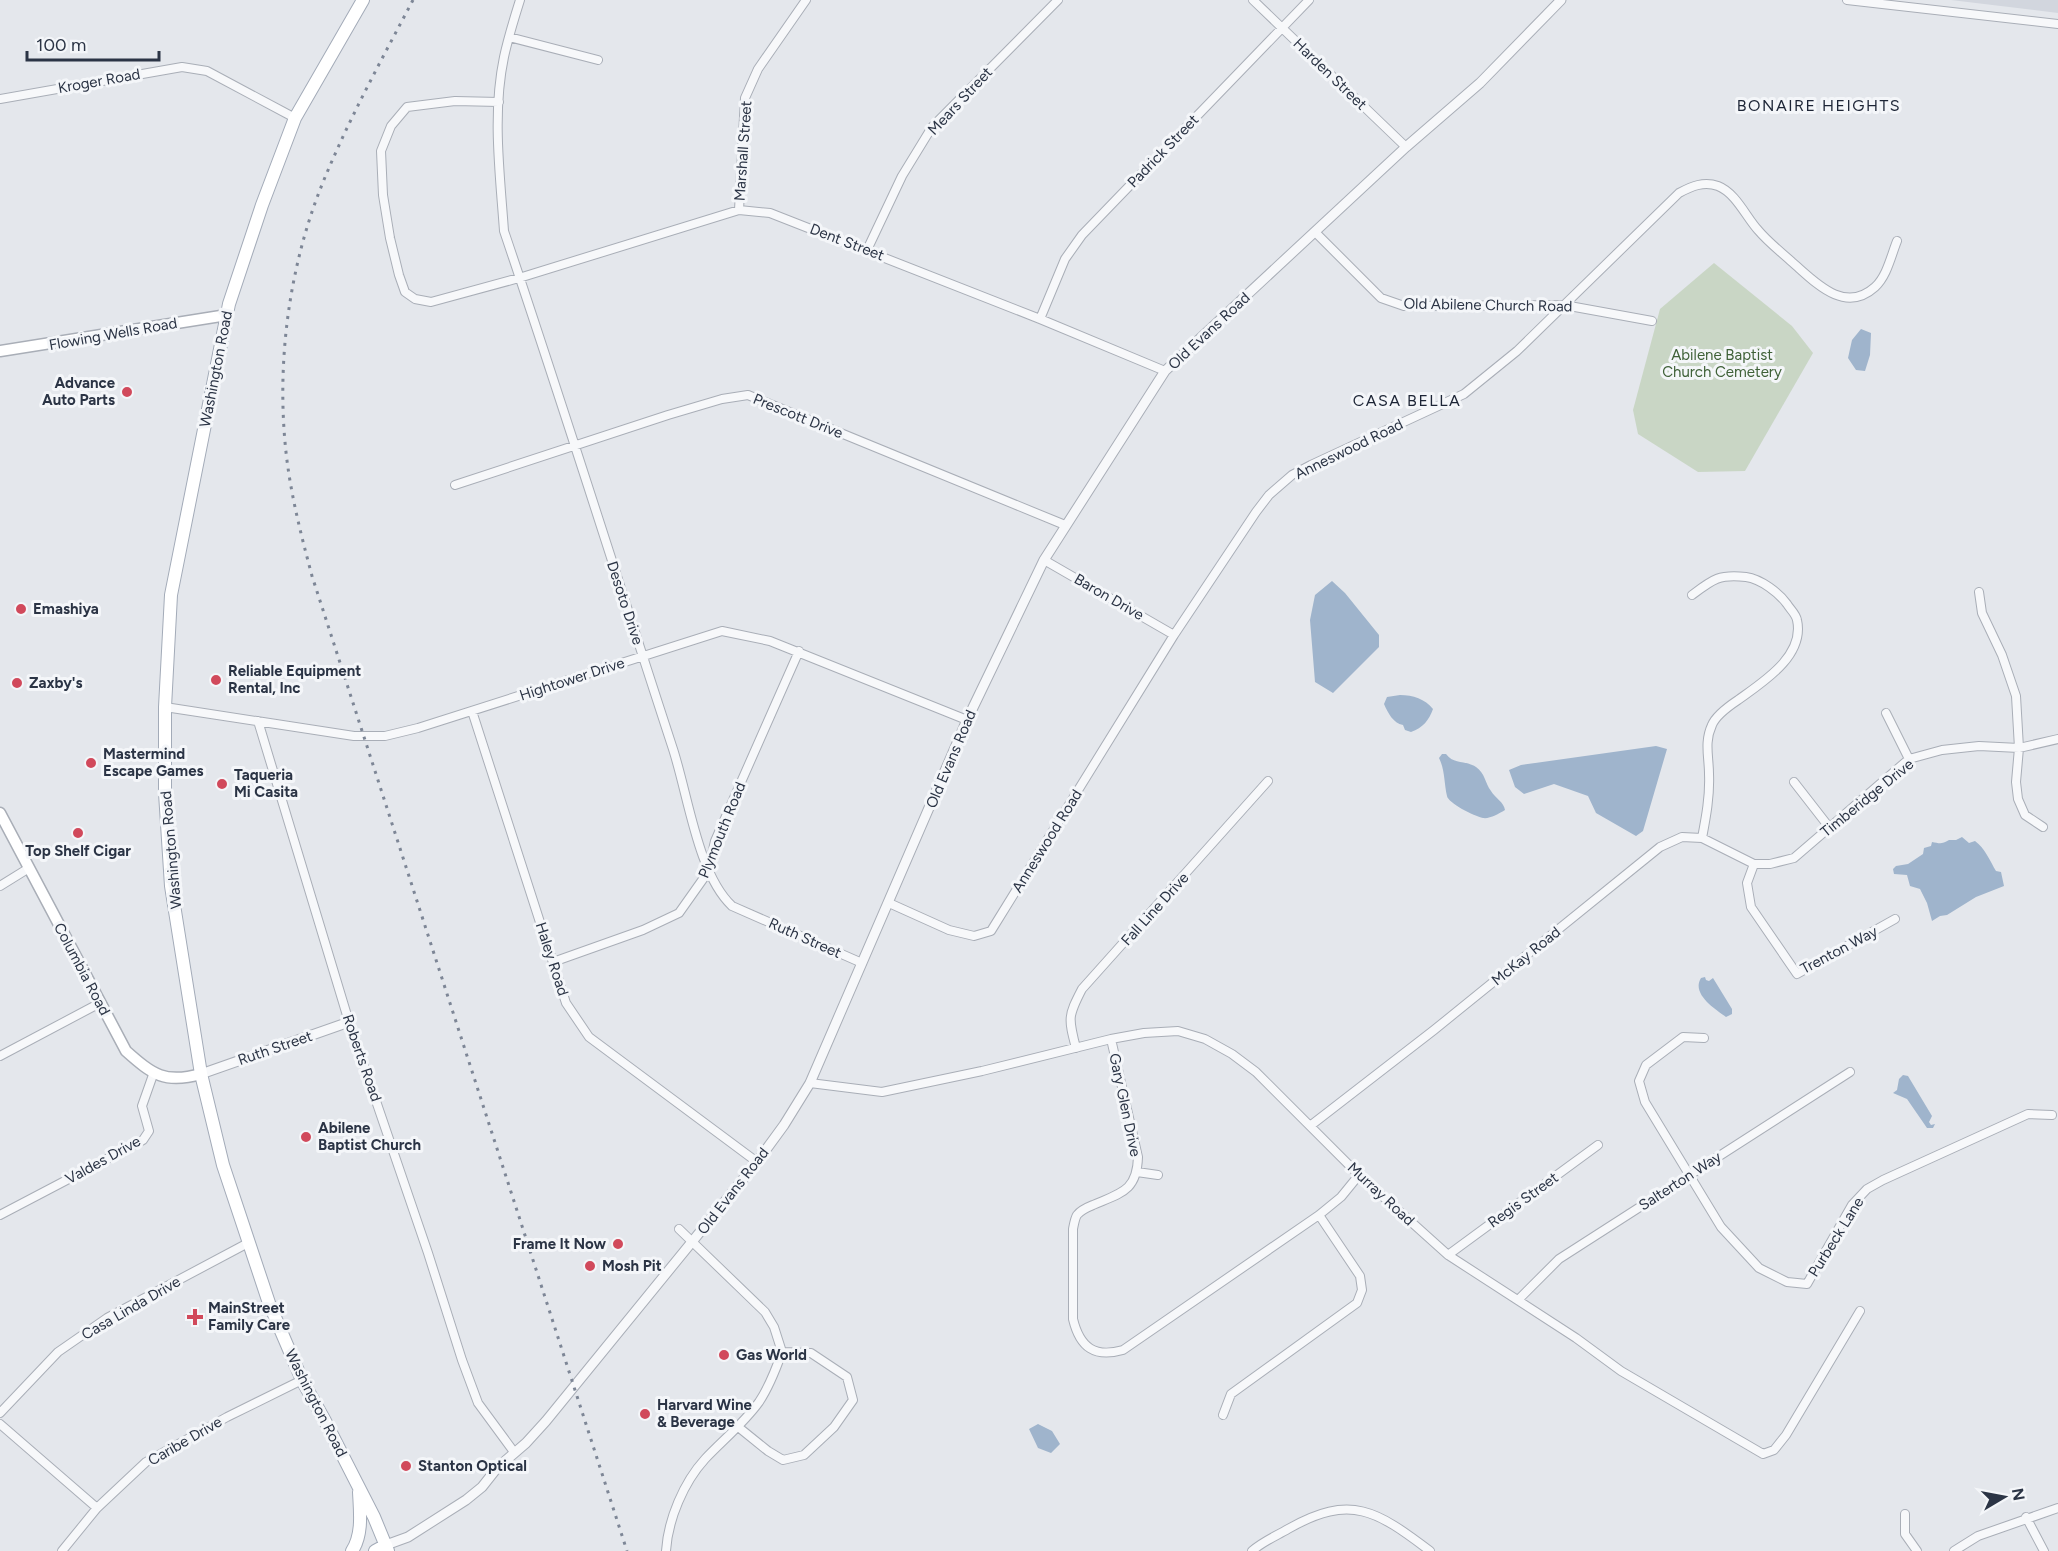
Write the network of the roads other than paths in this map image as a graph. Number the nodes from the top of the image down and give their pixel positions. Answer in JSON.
{"nodes":[{"id":1,"x":363,"y":0,"type":"edge"},
{"id":2,"x":520,"y":0,"type":"edge"},
{"id":3,"x":806,"y":0,"type":"edge"},
{"id":4,"x":1058,"y":0,"type":"edge"},
{"id":5,"x":1253,"y":0,"type":"edge"},
{"id":6,"x":1309,"y":0,"type":"edge"},
{"id":7,"x":1561,"y":0,"type":"edge"},
{"id":8,"x":1847,"y":0,"type":"edge"},
{"id":9,"x":2058,"y":24,"type":"edge"},
{"id":10,"x":1282,"y":28,"type":"junction"},
{"id":11,"x":509,"y":37,"type":"junction"},
{"id":12,"x":598,"y":60,"type":"dead end"},
{"id":13,"x":0,"y":99,"type":"edge"},
{"id":14,"x":499,"y":102,"type":"junction"},
{"id":15,"x":295,"y":118,"type":"junction"},
{"id":16,"x":1406,"y":147,"type":"junction"},
{"id":17,"x":739,"y":210,"type":"junction"},
{"id":18,"x":1315,"y":232,"type":"junction"},
{"id":19,"x":1897,"y":241,"type":"dead end"},
{"id":20,"x":867,"y":250,"type":"junction"},
{"id":21,"x":519,"y":278,"type":"junction"},
{"id":22,"x":1564,"y":305,"type":"junction"},
{"id":23,"x":227,"y":315,"type":"junction"},
{"id":24,"x":1040,"y":319,"type":"junction"},
{"id":25,"x":1652,"y":321,"type":"dead end"},
{"id":26,"x":0,"y":351,"type":"edge"},
{"id":27,"x":1166,"y":371,"type":"junction"},
{"id":28,"x":574,"y":446,"type":"junction"},
{"id":29,"x":455,"y":485,"type":"dead end"},
{"id":30,"x":1065,"y":525,"type":"junction"},
{"id":31,"x":1044,"y":560,"type":"junction"},
{"id":32,"x":1979,"y":592,"type":"dead end"},
{"id":33,"x":1692,"y":595,"type":"dead end"},
{"id":34,"x":1174,"y":635,"type":"junction"},
{"id":35,"x":799,"y":651,"type":"junction"},
{"id":36,"x":643,"y":656,"type":"junction"},
{"id":37,"x":165,"y":707,"type":"junction"},
{"id":38,"x":472,"y":711,"type":"junction"},
{"id":39,"x":1886,"y":713,"type":"dead end"},
{"id":40,"x":967,"y":720,"type":"junction"},
{"id":41,"x":258,"y":721,"type":"junction"},
{"id":42,"x":2058,"y":739,"type":"edge"},
{"id":43,"x":2019,"y":748,"type":"junction"},
{"id":44,"x":1909,"y":759,"type":"junction"},
{"id":45,"x":1268,"y":781,"type":"dead end"},
{"id":46,"x":1794,"y":783,"type":"dead end"},
{"id":47,"x":0,"y":813,"type":"edge"},
{"id":48,"x":1828,"y":827,"type":"junction"},
{"id":49,"x":2043,"y":827,"type":"dead end"},
{"id":50,"x":1702,"y":838,"type":"junction"},
{"id":51,"x":1754,"y":864,"type":"junction"},
{"id":52,"x":29,"y":868,"type":"junction"},
{"id":53,"x":708,"y":872,"type":"junction"},
{"id":54,"x":0,"y":886,"type":"edge"},
{"id":55,"x":889,"y":903,"type":"junction"},
{"id":56,"x":748,"y":913,"type":"joint"},
{"id":57,"x":1895,"y":919,"type":"dead end"},
{"id":58,"x":553,"y":962,"type":"junction"},
{"id":59,"x":862,"y":963,"type":"junction"},
{"id":60,"x":100,"y":1003,"type":"junction"},
{"id":61,"x":350,"y":1022,"type":"junction"},
{"id":62,"x":1704,"y":1038,"type":"dead end"},
{"id":63,"x":1111,"y":1039,"type":"junction"},
{"id":64,"x":1076,"y":1048,"type":"junction"},
{"id":65,"x":0,"y":1056,"type":"edge"},
{"id":66,"x":154,"y":1072,"type":"junction"},
{"id":67,"x":1850,"y":1072,"type":"dead end"},
{"id":68,"x":201,"y":1074,"type":"junction"},
{"id":69,"x":810,"y":1083,"type":"junction"},
{"id":70,"x":2052,"y":1115,"type":"dead end"},
{"id":71,"x":1310,"y":1126,"type":"junction"},
{"id":72,"x":1598,"y":1144,"type":"dead end"},
{"id":73,"x":757,"y":1162,"type":"junction"},
{"id":74,"x":1137,"y":1172,"type":"junction"},
{"id":75,"x":1158,"y":1175,"type":"dead end"},
{"id":76,"x":1359,"y":1175,"type":"junction"},
{"id":77,"x":1690,"y":1175,"type":"junction"},
{"id":78,"x":0,"y":1215,"type":"edge"},
{"id":79,"x":1319,"y":1215,"type":"junction"},
{"id":80,"x":679,"y":1229,"type":"dead end"},
{"id":81,"x":693,"y":1242,"type":"junction"},
{"id":82,"x":248,"y":1243,"type":"junction"},
{"id":83,"x":1448,"y":1255,"type":"junction"},
{"id":84,"x":1518,"y":1300,"type":"junction"},
{"id":85,"x":1860,"y":1311,"type":"dead end"},
{"id":86,"x":782,"y":1352,"type":"junction"},
{"id":87,"x":302,"y":1380,"type":"junction"},
{"id":88,"x":0,"y":1413,"type":"edge"},
{"id":89,"x":1223,"y":1416,"type":"dead end"},
{"id":90,"x":0,"y":1424,"type":"edge"},
{"id":91,"x":737,"y":1426,"type":"junction"},
{"id":92,"x":514,"y":1452,"type":"junction"},
{"id":93,"x":359,"y":1488,"type":"junction"},
{"id":94,"x":97,"y":1508,"type":"junction"},
{"id":95,"x":2058,"y":1508,"type":"edge"},
{"id":96,"x":1905,"y":1514,"type":"dead end"},
{"id":97,"x":2026,"y":1517,"type":"junction"},
{"id":98,"x":383,"y":1549,"type":"edge"},
{"id":99,"x":62,"y":1551,"type":"edge"},
{"id":100,"x":352,"y":1551,"type":"edge"},
{"id":101,"x":666,"y":1551,"type":"edge"},
{"id":102,"x":1252,"y":1551,"type":"edge"},
{"id":103,"x":1430,"y":1551,"type":"edge"},
{"id":104,"x":1917,"y":1551,"type":"edge"},
{"id":105,"x":1954,"y":1551,"type":"edge"},
{"id":106,"x":2044,"y":1551,"type":"edge"}],
"edges":[{"from":1,"to":15,"type":"main road","name":"Washington Road"},
{"from":2,"to":11,"type":"street","name":"Desoto Drive"},
{"from":3,"to":17,"type":"street","name":"Marshall Street"},
{"from":4,"to":20,"type":"street","name":"Mears Street"},
{"from":5,"to":10,"type":"street","name":"Harden Street"},
{"from":6,"to":10,"type":"street","name":"Padrick Street"},
{"from":7,"to":16,"type":"street","name":"Old Evans Road"},
{"from":8,"to":9,"type":"street"},
{"from":10,"to":16,"type":"street","name":"Harden Street"},
{"from":10,"to":24,"type":"street","name":"Padrick Street"},
{"from":11,"to":12,"type":"street"},
{"from":11,"to":14,"type":"street","name":"Desoto Drive"},
{"from":13,"to":15,"type":"street","name":"Kroger Road"},
{"from":14,"to":21,"type":"street","name":"Desoto Drive"},
{"from":14,"to":21,"type":"street","name":"Dent Street"},
{"from":15,"to":23,"type":"main road","name":"Washington Road"},
{"from":16,"to":18,"type":"street","name":"Old Evans Road"},
{"from":17,"to":20,"type":"street","name":"Dent Street"},
{"from":17,"to":21,"type":"street","name":"Dent Street"},
{"from":18,"to":22,"type":"street","name":"Old Abilene Church Road"},
{"from":18,"to":27,"type":"street","name":"Old Evans Road"},
{"from":19,"to":22,"type":"street","name":"Anneswood Road"},
{"from":20,"to":24,"type":"street","name":"Dent Street"},
{"from":21,"to":28,"type":"street","name":"Desoto Drive"},
{"from":22,"to":25,"type":"street","name":"Old Abilene Church Road"},
{"from":22,"to":34,"type":"street","name":"Anneswood Road"},
{"from":23,"to":26,"type":"main road","name":"Flowing Wells Road"},
{"from":23,"to":37,"type":"main road","name":"Washington Road"},
{"from":24,"to":27,"type":"street","name":"Dent Street"},
{"from":27,"to":30,"type":"street","name":"Old Evans Road"},
{"from":28,"to":29,"type":"street","name":"Prescott Drive"},
{"from":28,"to":30,"type":"street","name":"Prescott Drive"},
{"from":28,"to":36,"type":"street","name":"Desoto Drive"},
{"from":30,"to":31,"type":"street","name":"Old Evans Road"},
{"from":31,"to":34,"type":"street","name":"Baron Drive"},
{"from":31,"to":40,"type":"street","name":"Old Evans Road"},
{"from":32,"to":43,"type":"street"},
{"from":33,"to":50,"type":"street"},
{"from":34,"to":55,"type":"street","name":"Anneswood Road"},
{"from":35,"to":36,"type":"street","name":"Hightower Drive"},
{"from":35,"to":40,"type":"street","name":"Hightower Drive"},
{"from":35,"to":53,"type":"street","name":"Plymouth Road"},
{"from":36,"to":38,"type":"street","name":"Hightower Drive"},
{"from":36,"to":53,"type":"street","name":"Desoto Drive"},
{"from":37,"to":41,"type":"street","name":"Hightower Drive"},
{"from":37,"to":68,"type":"main road","name":"Washington Road"},
{"from":38,"to":41,"type":"street","name":"Hightower Drive"},
{"from":38,"to":58,"type":"street","name":"Haley Road"},
{"from":39,"to":44,"type":"street"},
{"from":40,"to":55,"type":"street","name":"Old Evans Road"},
{"from":41,"to":61,"type":"street","name":"Roberts Road"},
{"from":42,"to":43,"type":"street","name":"Timberidge Drive"},
{"from":43,"to":44,"type":"street","name":"Timberidge Drive"},
{"from":43,"to":49,"type":"street"},
{"from":44,"to":48,"type":"street","name":"Timberidge Drive"},
{"from":45,"to":64,"type":"street","name":"Fall Line Drive"},
{"from":46,"to":48,"type":"street"},
{"from":47,"to":52,"type":"main road","name":"Columbia Road"},
{"from":48,"to":51,"type":"street","name":"Timberidge Drive"},
{"from":50,"to":51,"type":"street"},
{"from":50,"to":71,"type":"street","name":"McKay Road"},
{"from":51,"to":57,"type":"street","name":"Trenton Way"},
{"from":52,"to":54,"type":"street"},
{"from":52,"to":60,"type":"main road","name":"Columbia Road"},
{"from":53,"to":56,"type":"street","name":"Desoto Drive"},
{"from":53,"to":58,"type":"street","name":"Plymouth Road"},
{"from":55,"to":59,"type":"street","name":"Old Evans Road"},
{"from":56,"to":59,"type":"street","name":"Ruth Street"},
{"from":58,"to":73,"type":"street","name":"Haley Road"},
{"from":59,"to":69,"type":"street","name":"Old Evans Road"},
{"from":60,"to":65,"type":"street"},
{"from":60,"to":66,"type":"main road","name":"Columbia Road"},
{"from":61,"to":68,"type":"street","name":"Ruth Street"},
{"from":61,"to":92,"type":"street","name":"Roberts Road"},
{"from":62,"to":77,"type":"street"},
{"from":63,"to":64,"type":"street","name":"Murray Road"},
{"from":63,"to":71,"type":"street","name":"Murray Road"},
{"from":63,"to":74,"type":"street","name":"Gary Glen Drive"},
{"from":64,"to":69,"type":"street","name":"Murray Road"},
{"from":66,"to":68,"type":"main road","name":"Columbia Road"},
{"from":66,"to":78,"type":"street","name":"Valdes Drive"},
{"from":67,"to":77,"type":"street","name":"Salterton Way"},
{"from":68,"to":82,"type":"main road","name":"Washington Road"},
{"from":69,"to":73,"type":"street","name":"Old Evans Road"},
{"from":70,"to":77,"type":"street","name":"Purbeck Lane"},
{"from":71,"to":76,"type":"street","name":"Murray Road"},
{"from":72,"to":83,"type":"street","name":"Regis Street"},
{"from":73,"to":81,"type":"street","name":"Old Evans Road"},
{"from":74,"to":75,"type":"street"},
{"from":74,"to":79,"type":"street","name":"Gary Glen Drive"},
{"from":76,"to":79,"type":"street"},
{"from":76,"to":83,"type":"street","name":"Murray Road"},
{"from":77,"to":84,"type":"street","name":"Salterton Way"},
{"from":79,"to":89,"type":"street"},
{"from":80,"to":81,"type":"street"},
{"from":81,"to":86,"type":"street"},
{"from":81,"to":92,"type":"street","name":"Old Evans Road"},
{"from":82,"to":87,"type":"main road","name":"Washington Road"},
{"from":82,"to":88,"type":"street","name":"Casa Linda Drive"},
{"from":83,"to":84,"type":"street","name":"Murray Road"},
{"from":84,"to":85,"type":"street","name":"Murray Road"},
{"from":86,"to":91,"type":"street"},
{"from":86,"to":91,"type":"street"},
{"from":87,"to":93,"type":"main road","name":"Washington Road"},
{"from":87,"to":94,"type":"street","name":"Caribe Drive"},
{"from":90,"to":94,"type":"street"},
{"from":91,"to":101,"type":"street"},
{"from":92,"to":98,"type":"street","name":"Old Evans Road"},
{"from":93,"to":98,"type":"main road","name":"Washington Road"},
{"from":93,"to":100,"type":"main road"},
{"from":94,"to":99,"type":"street","name":"Caribe Drive"},
{"from":95,"to":97,"type":"street"},
{"from":96,"to":104,"type":"street"},
{"from":97,"to":105,"type":"street"},
{"from":97,"to":106,"type":"street"},
{"from":102,"to":103,"type":"street"}]}
